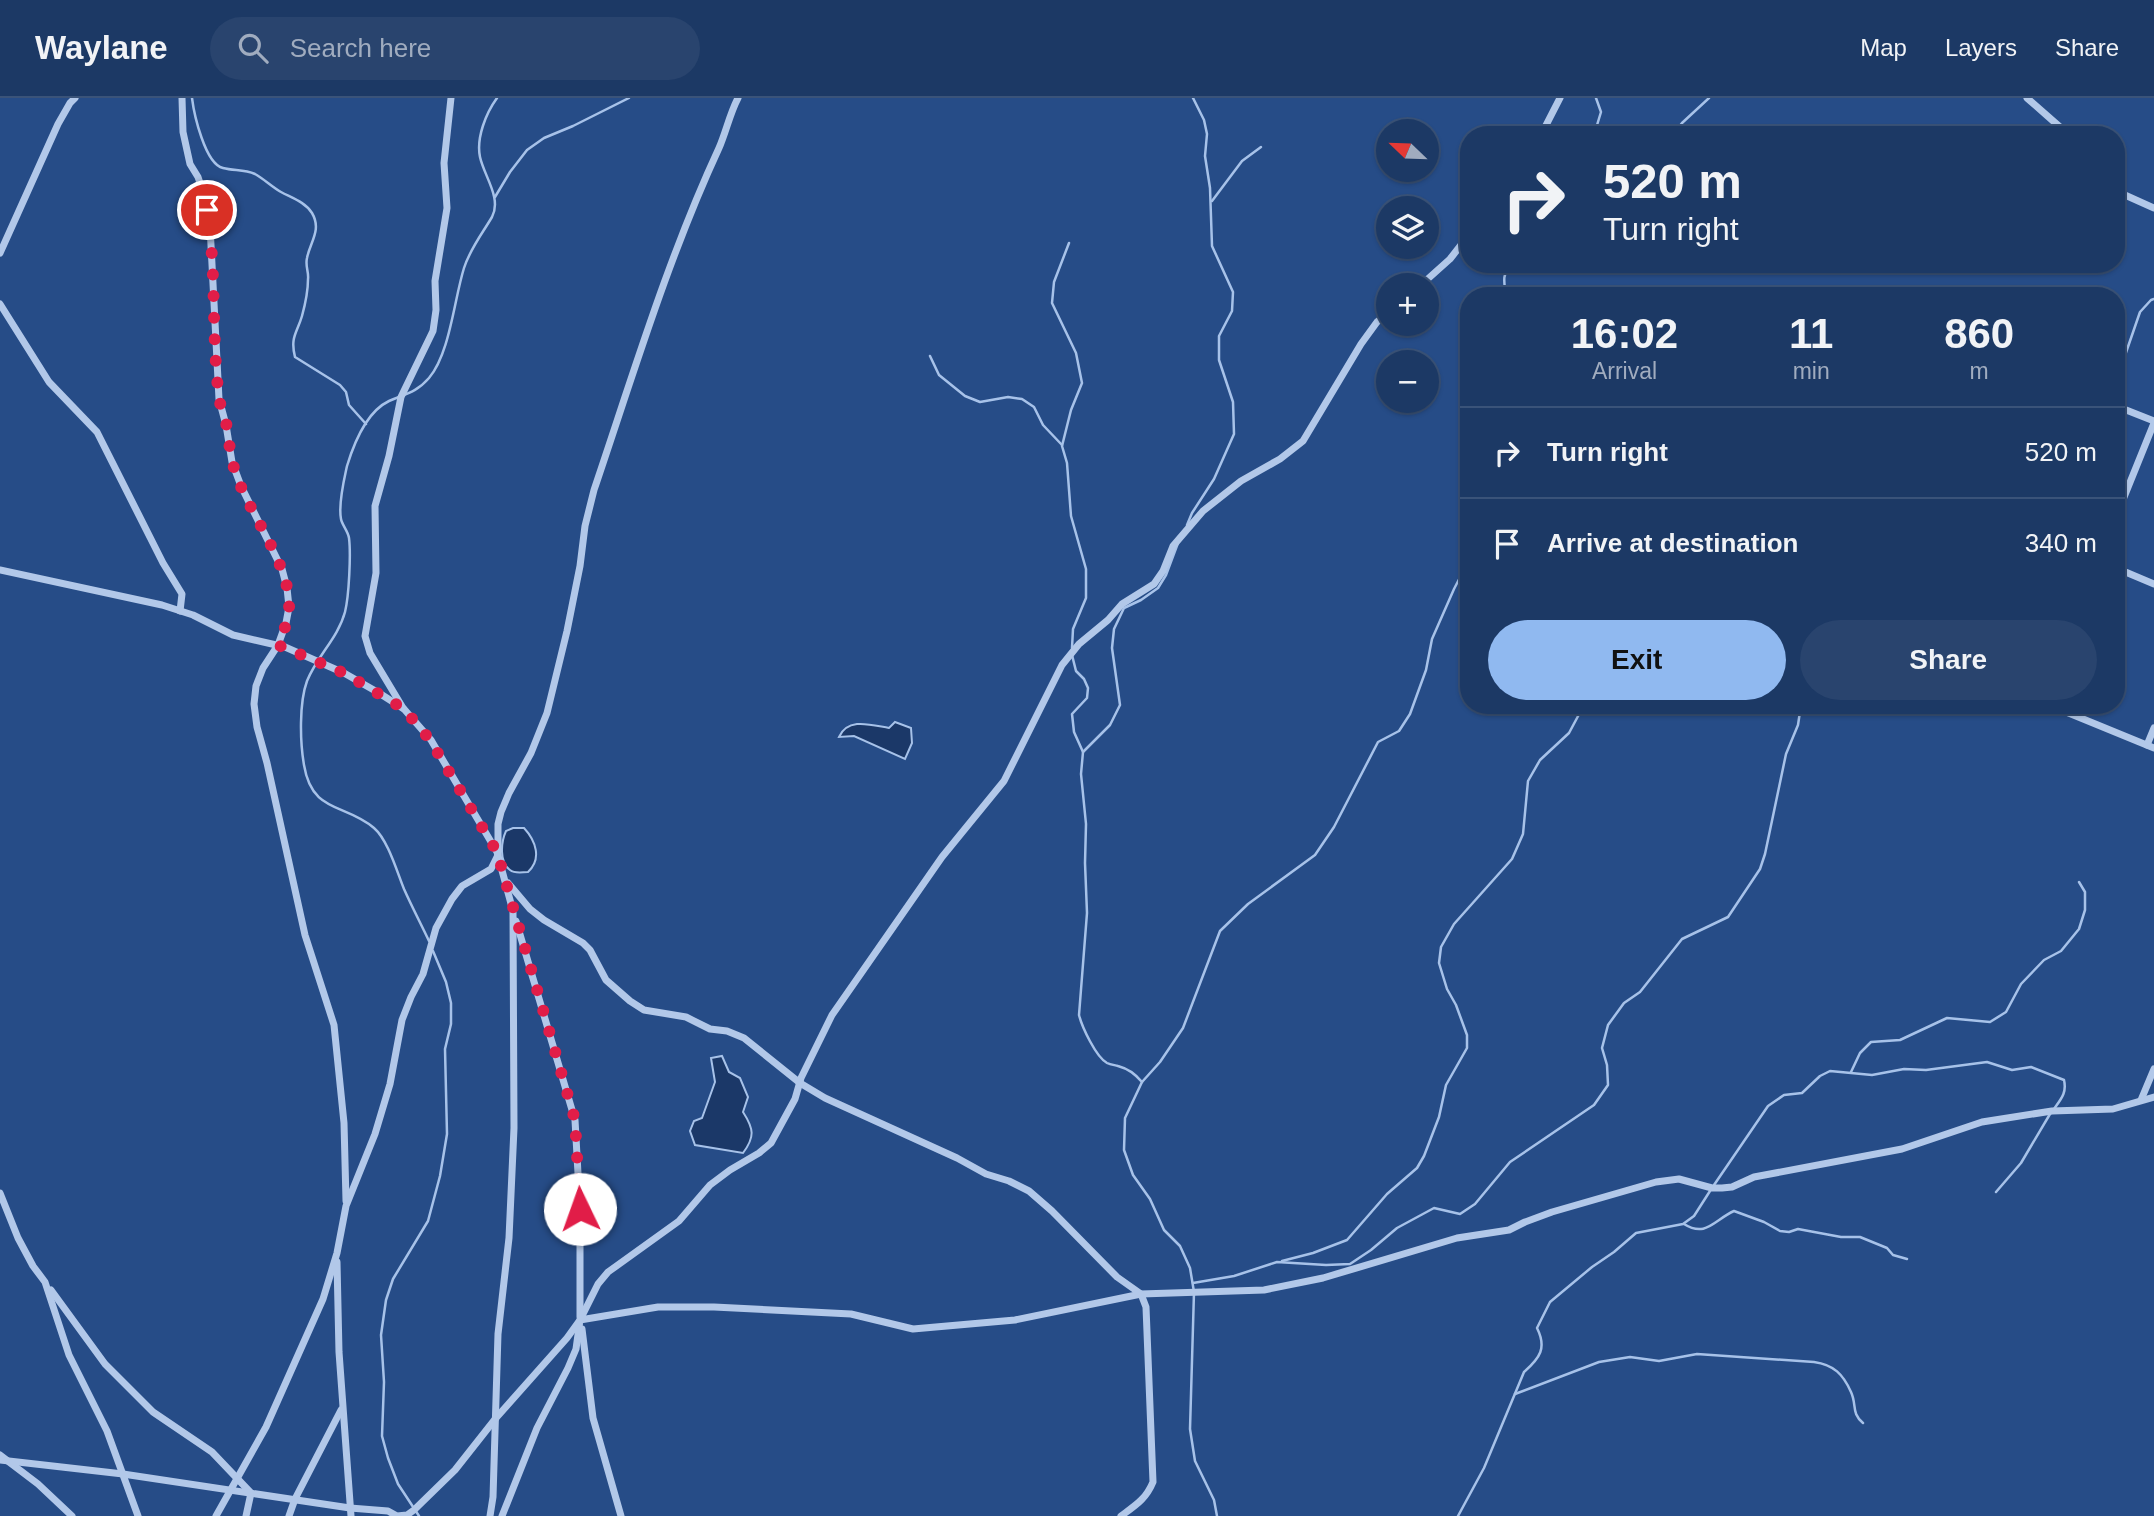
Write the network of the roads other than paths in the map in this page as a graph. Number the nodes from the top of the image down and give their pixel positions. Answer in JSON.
{"nodes":[{"id":1,"x":75,"y":98,"type":"edge"},
{"id":2,"x":182,"y":98,"type":"edge"},
{"id":3,"x":451,"y":98,"type":"edge"},
{"id":4,"x":738,"y":98,"type":"edge"},
{"id":5,"x":1560,"y":98,"type":"edge"},
{"id":6,"x":2028,"y":98,"type":"edge"},
{"id":7,"x":1546,"y":126,"type":"edge"},
{"id":8,"x":2059,"y":126,"type":"edge"},
{"id":9,"x":2125,"y":195,"type":"edge"},
{"id":10,"x":2154,"y":208,"type":"edge"},
{"id":11,"x":1460,"y":247,"type":"edge"},
{"id":12,"x":0,"y":253,"type":"edge"},
{"id":13,"x":1435,"y":273,"type":"edge"},
{"id":14,"x":0,"y":304,"type":"edge"},
{"id":15,"x":1376,"y":323,"type":"edge"},
{"id":16,"x":2125,"y":410,"type":"edge"},
{"id":17,"x":2154,"y":422,"type":"edge"},
{"id":18,"x":2125,"y":494,"type":"edge"},
{"id":19,"x":0,"y":570,"type":"edge"},
{"id":20,"x":2125,"y":572,"type":"edge"},
{"id":21,"x":2154,"y":584,"type":"edge"},
{"id":22,"x":180,"y":611,"type":"junction"},
{"id":23,"x":278,"y":645,"type":"junction"},
{"id":24,"x":404,"y":709,"type":"junction"},
{"id":25,"x":2071,"y":714,"type":"edge"},
{"id":26,"x":2154,"y":727,"type":"edge"},
{"id":27,"x":2150,"y":747,"type":"edge"},
{"id":28,"x":498,"y":855,"type":"junction"},
{"id":29,"x":505,"y":880,"type":"junction"},
{"id":30,"x":513,"y":911,"type":"junction"},
{"id":31,"x":2154,"y":1069,"type":"edge"},
{"id":32,"x":800,"y":1083,"type":"junction"},
{"id":33,"x":2154,"y":1097,"type":"edge"},
{"id":34,"x":2141,"y":1100,"type":"junction"},
{"id":35,"x":0,"y":1194,"type":"edge"},
{"id":36,"x":346,"y":1206,"type":"junction"},
{"id":37,"x":337,"y":1253,"type":"junction"},
{"id":38,"x":46,"y":1282,"type":"junction"},
{"id":39,"x":1141,"y":1294,"type":"junction"},
{"id":40,"x":580,"y":1320,"type":"junction"},
{"id":41,"x":343,"y":1408,"type":"junction"},
{"id":42,"x":496,"y":1418,"type":"junction"},
{"id":43,"x":3,"y":1458,"type":"edge"},
{"id":44,"x":123,"y":1474,"type":"junction"},
{"id":45,"x":236,"y":1478,"type":"junction"},
{"id":46,"x":229,"y":1491,"type":"junction"},
{"id":47,"x":251,"y":1493,"type":"junction"},
{"id":48,"x":295,"y":1499,"type":"junction"},
{"id":49,"x":351,"y":1512,"type":"edge"},
{"id":50,"x":72,"y":1516,"type":"edge"},
{"id":51,"x":138,"y":1516,"type":"edge"},
{"id":52,"x":216,"y":1516,"type":"edge"},
{"id":53,"x":246,"y":1516,"type":"edge"},
{"id":54,"x":289,"y":1516,"type":"edge"},
{"id":55,"x":490,"y":1516,"type":"edge"},
{"id":56,"x":502,"y":1516,"type":"edge"},
{"id":57,"x":621,"y":1516,"type":"edge"},
{"id":58,"x":1121,"y":1516,"type":"edge"}],
"edges":[{"from":1,"to":12,"type":"street"},
{"from":2,"to":23,"type":"street"},
{"from":3,"to":24,"type":"street"},
{"from":4,"to":28,"type":"street"},
{"from":5,"to":7,"type":"street"},
{"from":6,"to":8,"type":"street"},
{"from":9,"to":10,"type":"street"},
{"from":11,"to":13,"type":"street"},
{"from":14,"to":22,"type":"street"},
{"from":15,"to":32,"type":"street"},
{"from":16,"to":17,"type":"street"},
{"from":17,"to":18,"type":"street"},
{"from":19,"to":22,"type":"street"},
{"from":20,"to":21,"type":"street"},
{"from":22,"to":23,"type":"street"},
{"from":23,"to":24,"type":"street"},
{"from":23,"to":36,"type":"street"},
{"from":24,"to":28,"type":"street"},
{"from":25,"to":27,"type":"street"},
{"from":26,"to":27,"type":"street"},
{"from":28,"to":29,"type":"street"},
{"from":28,"to":36,"type":"street"},
{"from":29,"to":30,"type":"street"},
{"from":29,"to":32,"type":"street"},
{"from":30,"to":40,"type":"street"},
{"from":30,"to":42,"type":"street"},
{"from":31,"to":34,"type":"street"},
{"from":32,"to":39,"type":"street"},
{"from":32,"to":40,"type":"street"},
{"from":33,"to":34,"type":"street"},
{"from":34,"to":39,"type":"street"},
{"from":35,"to":38,"type":"street"},
{"from":36,"to":37,"type":"street"},
{"from":37,"to":41,"type":"street"},
{"from":37,"to":45,"type":"street"},
{"from":38,"to":44,"type":"street"},
{"from":38,"to":45,"type":"street"},
{"from":39,"to":40,"type":"street"},
{"from":39,"to":58,"type":"street"},
{"from":40,"to":42,"type":"street"},
{"from":40,"to":56,"type":"street"},
{"from":40,"to":57,"type":"street"},
{"from":41,"to":48,"type":"street"},
{"from":41,"to":49,"type":"street"},
{"from":42,"to":49,"type":"street"},
{"from":42,"to":55,"type":"street"},
{"from":43,"to":44,"type":"street"},
{"from":43,"to":50,"type":"street"},
{"from":44,"to":46,"type":"street"},
{"from":44,"to":51,"type":"street"},
{"from":45,"to":46,"type":"street"},
{"from":45,"to":47,"type":"street"},
{"from":46,"to":47,"type":"street"},
{"from":46,"to":52,"type":"street"},
{"from":47,"to":48,"type":"street"},
{"from":47,"to":53,"type":"street"},
{"from":48,"to":49,"type":"street"},
{"from":48,"to":54,"type":"street"}]}
